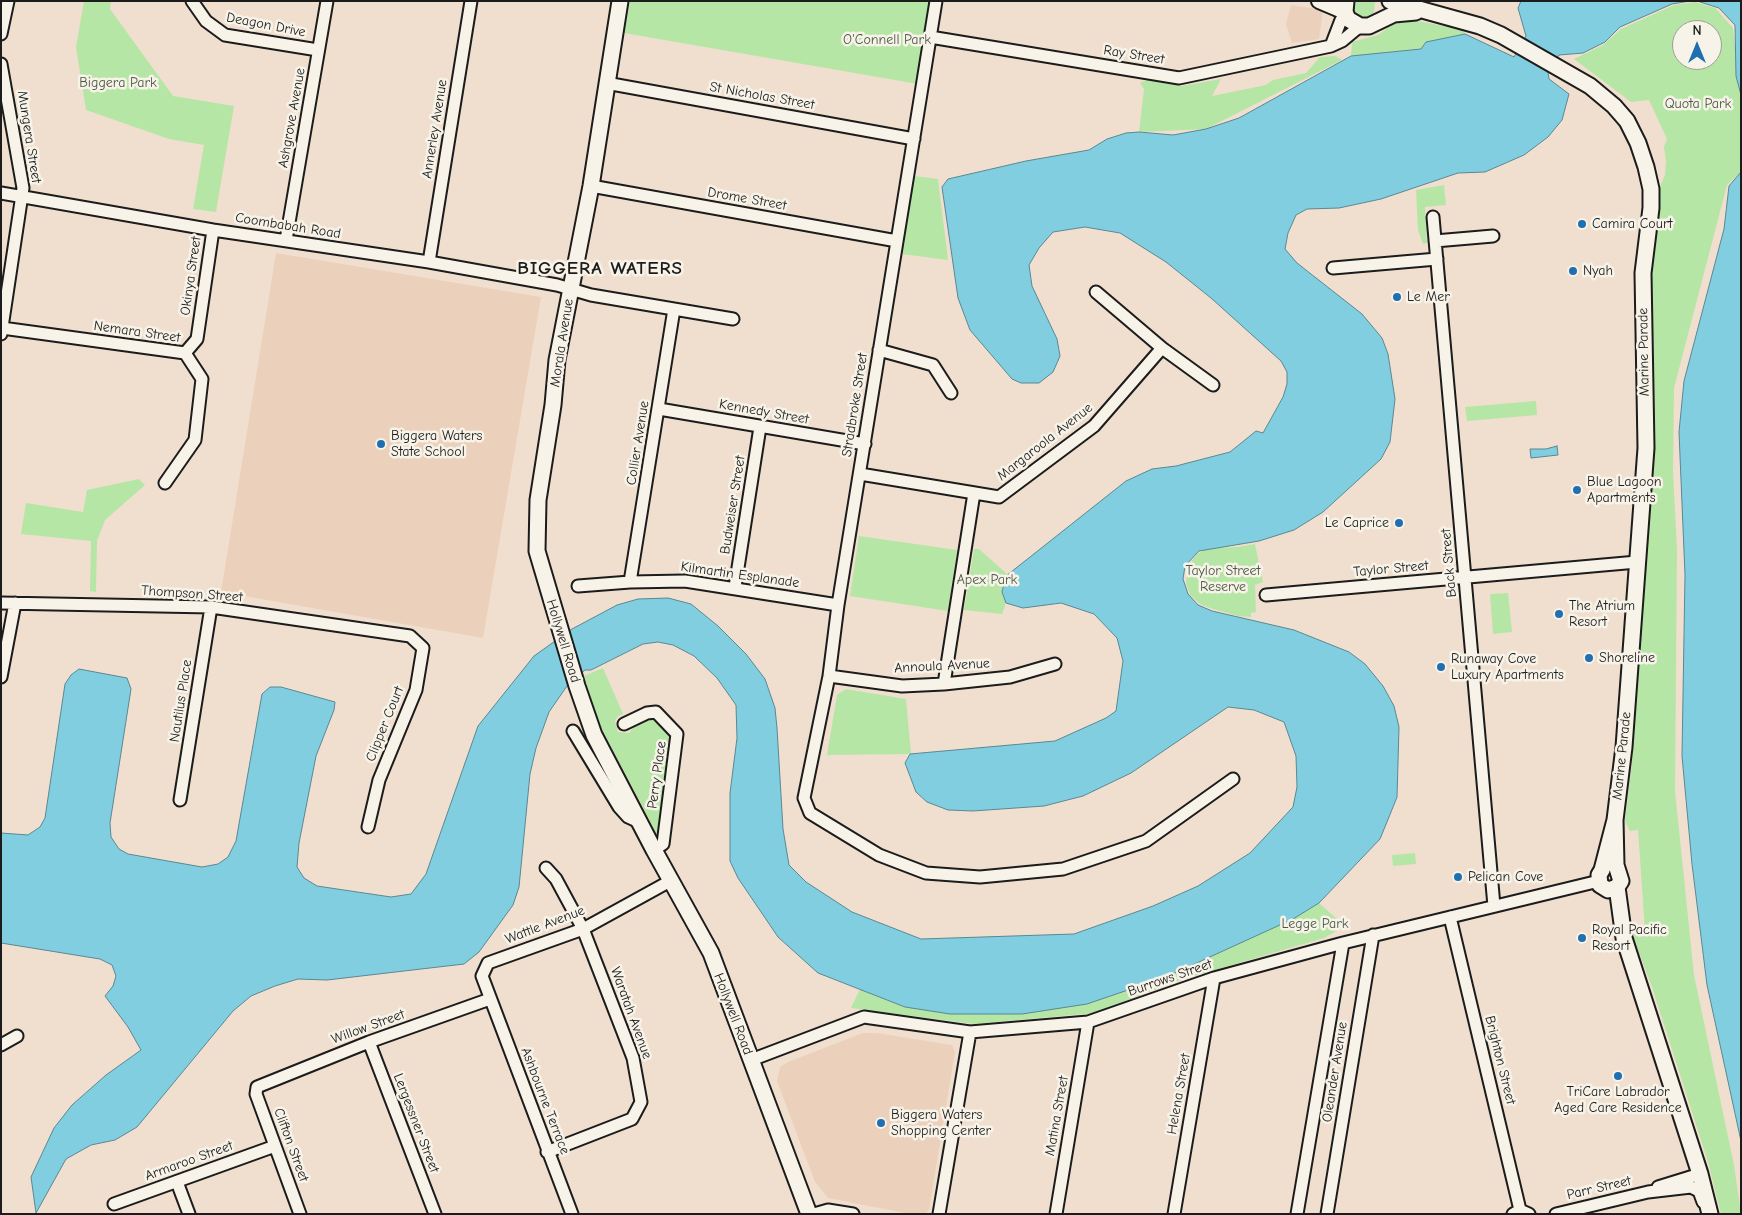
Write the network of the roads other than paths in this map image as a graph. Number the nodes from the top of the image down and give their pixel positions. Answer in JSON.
{"nodes":[{"id":1,"x":8,"y":1,"type":"edge"},
{"id":2,"x":192,"y":1,"type":"edge"},
{"id":3,"x":327,"y":1,"type":"edge"},
{"id":4,"x":471,"y":1,"type":"edge"},
{"id":5,"x":620,"y":1,"type":"edge"},
{"id":6,"x":936,"y":1,"type":"edge"},
{"id":7,"x":1319,"y":1,"type":"edge"},
{"id":8,"x":1382,"y":1,"type":"edge"},
{"id":9,"x":1390,"y":1,"type":"edge"},
{"id":10,"x":1346,"y":9,"type":"edge"},
{"id":11,"x":1425,"y":12,"type":"junction"},
{"id":12,"x":1376,"y":22,"type":"junction"},
{"id":13,"x":1360,"y":26,"type":"junction"},
{"id":14,"x":1,"y":34,"type":"edge"},
{"id":15,"x":930,"y":37,"type":"junction"},
{"id":16,"x":1331,"y":46,"type":"junction"},
{"id":17,"x":318,"y":50,"type":"junction"},
{"id":18,"x":1,"y":64,"type":"edge"},
{"id":19,"x":606,"y":83,"type":"junction"},
{"id":20,"x":914,"y":139,"type":"junction"},
{"id":21,"x":591,"y":186,"type":"junction"},
{"id":22,"x":1,"y":193,"type":"edge"},
{"id":23,"x":22,"y":196,"type":"junction"},
{"id":24,"x":1433,"y":216,"type":"dead end"},
{"id":25,"x":213,"y":230,"type":"junction"},
{"id":26,"x":1493,"y":236,"type":"dead end"},
{"id":27,"x":286,"y":240,"type":"junction"},
{"id":28,"x":897,"y":241,"type":"junction"},
{"id":29,"x":1435,"y":241,"type":"junction"},
{"id":30,"x":1437,"y":259,"type":"junction"},
{"id":31,"x":429,"y":262,"type":"junction"},
{"id":32,"x":1333,"y":268,"type":"dead end"},
{"id":33,"x":570,"y":289,"type":"junction"},
{"id":34,"x":1096,"y":292,"type":"dead end"},
{"id":35,"x":674,"y":309,"type":"junction"},
{"id":36,"x":733,"y":319,"type":"dead end"},
{"id":37,"x":2,"y":331,"type":"edge"},
{"id":38,"x":1162,"y":348,"type":"junction"},
{"id":39,"x":879,"y":350,"type":"junction"},
{"id":40,"x":185,"y":353,"type":"junction"},
{"id":41,"x":1213,"y":386,"type":"dead end"},
{"id":42,"x":951,"y":393,"type":"dead end"},
{"id":43,"x":659,"y":409,"type":"junction"},
{"id":44,"x":760,"y":426,"type":"junction"},
{"id":45,"x":864,"y":444,"type":"junction"},
{"id":46,"x":860,"y":474,"type":"junction"},
{"id":47,"x":165,"y":483,"type":"dead end"},
{"id":48,"x":974,"y":493,"type":"junction"},
{"id":49,"x":1637,"y":562,"type":"junction"},
{"id":50,"x":541,"y":567,"type":"joint"},
{"id":51,"x":1466,"y":578,"type":"junction"},
{"id":52,"x":630,"y":582,"type":"junction"},
{"id":53,"x":578,"y":586,"type":"dead end"},
{"id":54,"x":735,"y":587,"type":"junction"},
{"id":55,"x":1266,"y":595,"type":"dead end"},
{"id":56,"x":1,"y":603,"type":"edge"},
{"id":57,"x":15,"y":603,"type":"junction"},
{"id":58,"x":838,"y":605,"type":"junction"},
{"id":59,"x":211,"y":608,"type":"junction"},
{"id":60,"x":410,"y":636,"type":"joint"},
{"id":61,"x":1056,"y":664,"type":"dead end"},
{"id":62,"x":1,"y":676,"type":"edge"},
{"id":63,"x":829,"y":676,"type":"junction"},
{"id":64,"x":944,"y":684,"type":"junction"},
{"id":65,"x":624,"y":724,"type":"dead end"},
{"id":66,"x":573,"y":731,"type":"dead end"},
{"id":67,"x":1233,"y":779,"type":"dead end"},
{"id":68,"x":180,"y":800,"type":"dead end"},
{"id":69,"x":1614,"y":820,"type":"junction"},
{"id":70,"x":639,"y":822,"type":"junction"},
{"id":71,"x":368,"y":827,"type":"dead end"},
{"id":72,"x":654,"y":850,"type":"junction"},
{"id":73,"x":546,"y":868,"type":"dead end"},
{"id":74,"x":672,"y":880,"type":"junction"},
{"id":75,"x":1605,"y":882,"type":"junction"},
{"id":76,"x":1494,"y":906,"type":"junction"},
{"id":77,"x":1450,"y":917,"type":"junction"},
{"id":78,"x":583,"y":929,"type":"junction"},
{"id":79,"x":1373,"y":934,"type":"junction"},
{"id":80,"x":1343,"y":943,"type":"junction"},
{"id":81,"x":1214,"y":978,"type":"junction"},
{"id":82,"x":490,"y":999,"type":"junction"},
{"id":83,"x":1088,"y":1022,"type":"junction"},
{"id":84,"x":970,"y":1032,"type":"junction"},
{"id":85,"x":18,"y":1036,"type":"dead end"},
{"id":86,"x":369,"y":1042,"type":"junction"},
{"id":87,"x":1,"y":1045,"type":"edge"},
{"id":88,"x":751,"y":1060,"type":"junction"},
{"id":89,"x":257,"y":1087,"type":"joint"},
{"id":90,"x":275,"y":1146,"type":"junction"},
{"id":91,"x":547,"y":1152,"type":"junction"},
{"id":92,"x":1700,"y":1174,"type":"junction"},
{"id":93,"x":177,"y":1182,"type":"junction"},
{"id":94,"x":1648,"y":1192,"type":"junction"},
{"id":95,"x":114,"y":1204,"type":"dead end"},
{"id":96,"x":1521,"y":1213,"type":"edge"},
{"id":97,"x":189,"y":1214,"type":"edge"},
{"id":98,"x":300,"y":1214,"type":"edge"},
{"id":99,"x":435,"y":1214,"type":"edge"},
{"id":100,"x":572,"y":1214,"type":"edge"},
{"id":101,"x":810,"y":1214,"type":"edge"},
{"id":102,"x":814,"y":1214,"type":"edge"},
{"id":103,"x":854,"y":1214,"type":"edge"},
{"id":104,"x":939,"y":1214,"type":"edge"},
{"id":105,"x":1056,"y":1214,"type":"edge"},
{"id":106,"x":1174,"y":1214,"type":"edge"},
{"id":107,"x":1297,"y":1214,"type":"edge"},
{"id":108,"x":1327,"y":1214,"type":"edge"},
{"id":109,"x":1556,"y":1214,"type":"edge"},
{"id":110,"x":1709,"y":1214,"type":"edge"}],
"edges":[{"from":1,"to":14,"type":"street"},
{"from":2,"to":17,"type":"street","name":"Deagon Drive"},
{"from":3,"to":17,"type":"street","name":"Ashgrove Avenue"},
{"from":4,"to":31,"type":"street","name":"Annerley Avenue"},
{"from":5,"to":19,"type":"main road","name":"Morala Avenue"},
{"from":6,"to":15,"type":"street","name":"Stradbroke Street"},
{"from":7,"to":10,"type":"street"},
{"from":8,"to":12,"type":"main road"},
{"from":9,"to":11,"type":"main road","name":"Marine Parade"},
{"from":10,"to":13,"type":"main road"},
{"from":10,"to":16,"type":"street"},
{"from":11,"to":12,"type":"main road","name":"Marine Parade"},
{"from":11,"to":49,"type":"main road","name":"Marine Parade"},
{"from":12,"to":13,"type":"main road","name":"Marine Parade"},
{"from":13,"to":16,"type":"street","name":"Ray Street"},
{"from":15,"to":16,"type":"street","name":"Ray Street"},
{"from":15,"to":20,"type":"street","name":"Stradbroke Street"},
{"from":17,"to":27,"type":"street","name":"Ashgrove Avenue"},
{"from":18,"to":23,"type":"street","name":"Mungera Street"},
{"from":19,"to":20,"type":"street","name":"St Nicholas Street"},
{"from":19,"to":21,"type":"main road","name":"Morala Avenue"},
{"from":20,"to":28,"type":"street","name":"Stradbroke Street"},
{"from":21,"to":28,"type":"street","name":"Drome Street"},
{"from":21,"to":33,"type":"main road","name":"Morala Avenue"},
{"from":22,"to":23,"type":"street","name":"Coombabah Road"},
{"from":23,"to":25,"type":"street","name":"Coombabah Road"},
{"from":23,"to":37,"type":"street","name":"Mungera Street"},
{"from":24,"to":29,"type":"street","name":"Back Street"},
{"from":25,"to":27,"type":"street","name":"Coombabah Road"},
{"from":25,"to":40,"type":"street","name":"Okinya Street"},
{"from":26,"to":29,"type":"street"},
{"from":27,"to":31,"type":"street","name":"Coombabah Road"},
{"from":28,"to":39,"type":"street","name":"Stradbroke Street"},
{"from":29,"to":30,"type":"street","name":"Back Street"},
{"from":30,"to":32,"type":"street"},
{"from":30,"to":51,"type":"street","name":"Back Street"},
{"from":31,"to":33,"type":"street","name":"Coombabah Road"},
{"from":33,"to":35,"type":"street","name":"Coombabah Road"},
{"from":33,"to":50,"type":"main road","name":"Morala Avenue"},
{"from":34,"to":38,"type":"street"},
{"from":35,"to":36,"type":"street","name":"Coombabah Road"},
{"from":35,"to":43,"type":"street","name":"Collier Avenue"},
{"from":37,"to":40,"type":"street","name":"Nemara Street"},
{"from":38,"to":41,"type":"street"},
{"from":38,"to":48,"type":"street","name":"Margaroola Avenue"},
{"from":39,"to":42,"type":"street"},
{"from":39,"to":45,"type":"street","name":"Stradbroke Street"},
{"from":40,"to":47,"type":"street","name":"Nemara Street"},
{"from":43,"to":44,"type":"street","name":"Kennedy Street"},
{"from":43,"to":52,"type":"street","name":"Collier Avenue"},
{"from":44,"to":45,"type":"street","name":"Kennedy Street"},
{"from":44,"to":54,"type":"street","name":"Budweiser Street"},
{"from":45,"to":46,"type":"street","name":"Stradbroke Street"},
{"from":46,"to":48,"type":"street","name":"Margaroola Avenue"},
{"from":46,"to":58,"type":"street","name":"Stradbroke Street"},
{"from":48,"to":64,"type":"street"},
{"from":49,"to":51,"type":"street","name":"Taylor Street"},
{"from":49,"to":69,"type":"main road","name":"Marine Parade"},
{"from":50,"to":70,"type":"main road","name":"Hollywell Road"},
{"from":51,"to":55,"type":"street","name":"Taylor Street"},
{"from":51,"to":76,"type":"street","name":"Back Street"},
{"from":52,"to":53,"type":"street","name":"Kilmartin Esplanade"},
{"from":52,"to":54,"type":"street","name":"Kilmartin Esplanade"},
{"from":54,"to":58,"type":"street","name":"Kilmartin Esplanade"},
{"from":56,"to":57,"type":"street","name":"Thompson Street"},
{"from":57,"to":59,"type":"street","name":"Thompson Street"},
{"from":57,"to":62,"type":"street"},
{"from":58,"to":63,"type":"street","name":"Stradbroke Street"},
{"from":59,"to":60,"type":"street","name":"Thompson Street"},
{"from":59,"to":68,"type":"street","name":"Nautilus Place"},
{"from":60,"to":71,"type":"street","name":"Clipper Court"},
{"from":61,"to":64,"type":"street","name":"Annoula Avenue"},
{"from":63,"to":64,"type":"street","name":"Annoula Avenue"},
{"from":63,"to":67,"type":"street","name":"Stradbroke Street"},
{"from":65,"to":72,"type":"street","name":"Perry Place"},
{"from":66,"to":70,"type":"street","name":"Hollywell Road"},
{"from":69,"to":75,"type":"main road","name":"Marine Parade"},
{"from":69,"to":75,"type":"main road","name":"Marine Parade"},
{"from":70,"to":72,"type":"main road","name":"Hollywell Road"},
{"from":72,"to":74,"type":"main road","name":"Hollywell Road"},
{"from":73,"to":78,"type":"street","name":"Waratah Avenue"},
{"from":74,"to":78,"type":"street","name":"Wattle Avenue"},
{"from":74,"to":88,"type":"main road","name":"Hollywell Road"},
{"from":75,"to":76,"type":"street","name":"Burrows Street"},
{"from":75,"to":92,"type":"main road"},
{"from":76,"to":77,"type":"street","name":"Burrows Street"},
{"from":77,"to":79,"type":"street","name":"Burrows Street"},
{"from":77,"to":96,"type":"street","name":"Brighton Street"},
{"from":78,"to":82,"type":"street","name":"Wattle Avenue"},
{"from":78,"to":91,"type":"street","name":"Waratah Avenue"},
{"from":79,"to":80,"type":"street","name":"Burrows Street"},
{"from":79,"to":108,"type":"street","name":"Oleander Avenue"},
{"from":80,"to":81,"type":"street","name":"Burrows Street"},
{"from":80,"to":107,"type":"street","name":"Oleander Avenue"},
{"from":81,"to":83,"type":"street","name":"Burrows Street"},
{"from":81,"to":106,"type":"street","name":"Helena Street"},
{"from":82,"to":86,"type":"street","name":"Willow Street"},
{"from":82,"to":91,"type":"street","name":"Ashbourne Terrace"},
{"from":83,"to":84,"type":"street","name":"Burrows Street"},
{"from":83,"to":105,"type":"street","name":"Matina Street"},
{"from":84,"to":88,"type":"street","name":"Burrows Street"},
{"from":84,"to":104,"type":"street"},
{"from":85,"to":87,"type":"street"},
{"from":86,"to":89,"type":"street","name":"Willow Street"},
{"from":86,"to":99,"type":"street","name":"Lergessner Street"},
{"from":88,"to":101,"type":"main road","name":"Hollywell Road"},
{"from":89,"to":90,"type":"street","name":"Clifton Street"},
{"from":90,"to":93,"type":"street","name":"Armaroo Street"},
{"from":90,"to":98,"type":"street","name":"Clifton Street"},
{"from":91,"to":100,"type":"street","name":"Ashbourne Terrace"},
{"from":92,"to":94,"type":"street","name":"Parr Street"},
{"from":92,"to":110,"type":"main road"},
{"from":93,"to":95,"type":"street","name":"Armaroo Street"},
{"from":93,"to":97,"type":"street"},
{"from":94,"to":109,"type":"street","name":"Parr Street"},
{"from":94,"to":110,"type":"street","name":"Parr Street"},
{"from":102,"to":103,"type":"street"}]}
